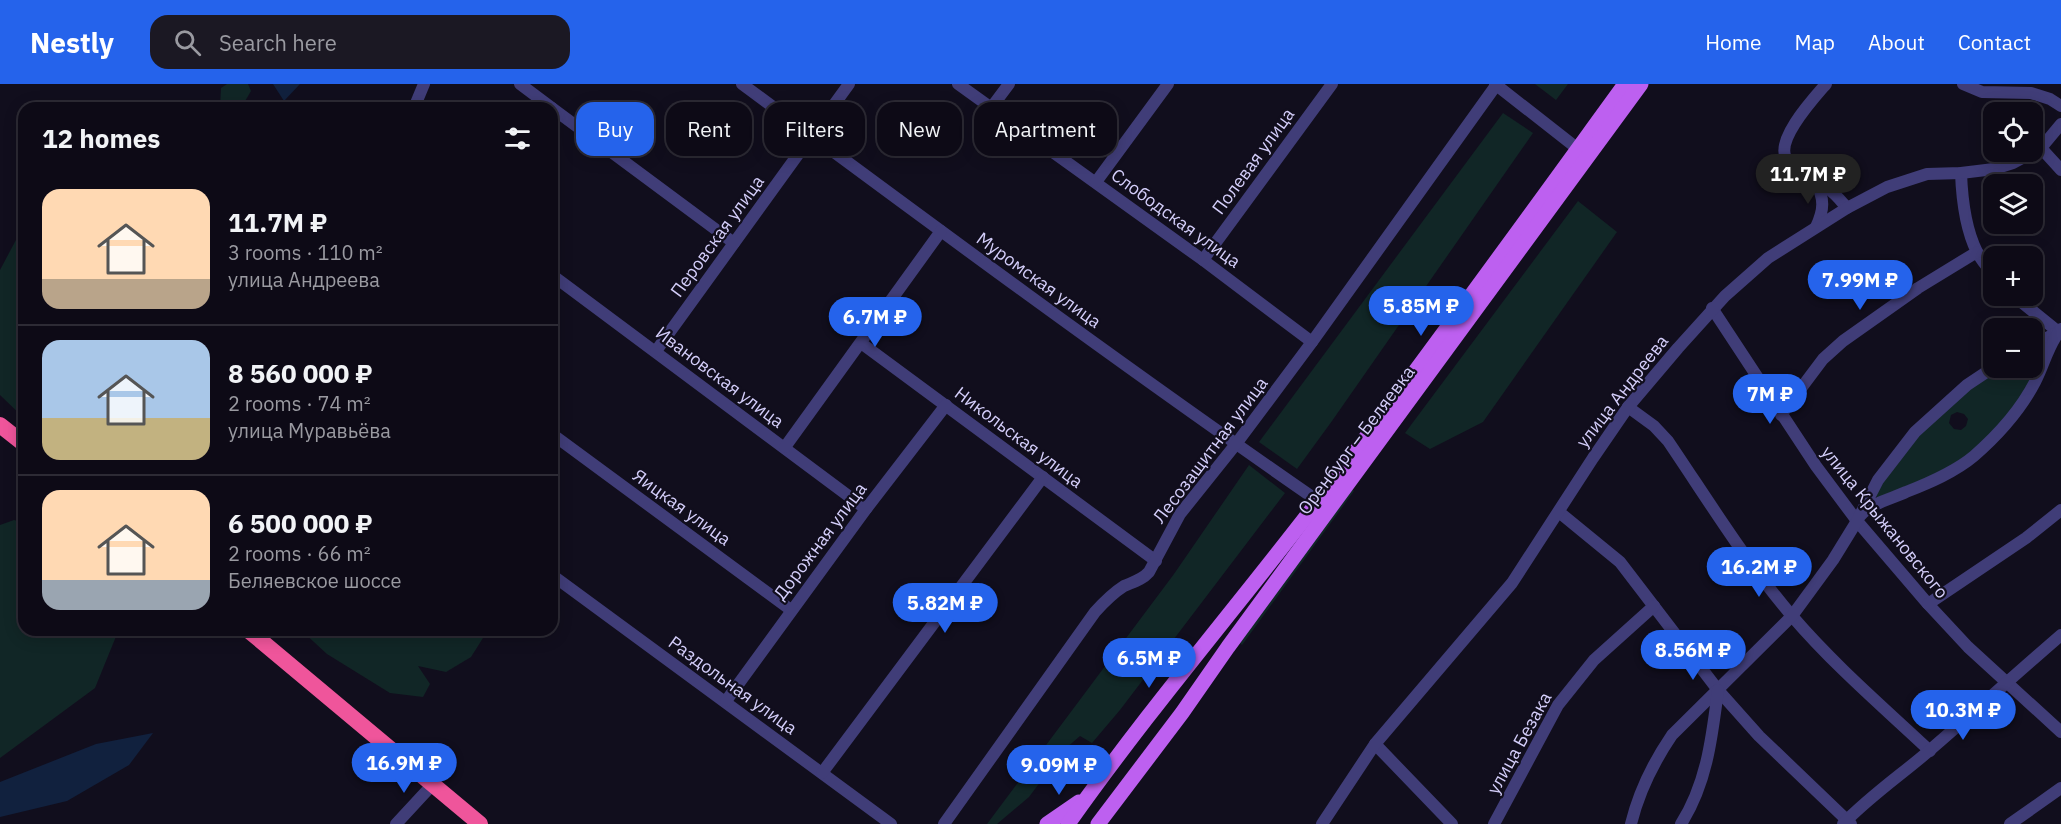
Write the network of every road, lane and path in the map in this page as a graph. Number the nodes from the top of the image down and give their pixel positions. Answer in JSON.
{"nodes":[{"id":1,"x":424,"y":84,"type":"edge"},
{"id":2,"x":520,"y":84,"type":"edge"},
{"id":3,"x":742,"y":84,"type":"edge"},
{"id":4,"x":849,"y":84,"type":"edge"},
{"id":5,"x":958,"y":84,"type":"edge"},
{"id":6,"x":1009,"y":84,"type":"edge"},
{"id":7,"x":1168,"y":84,"type":"edge"},
{"id":8,"x":1332,"y":84,"type":"edge"},
{"id":9,"x":1496,"y":84,"type":"edge"},
{"id":10,"x":1625,"y":84,"type":"edge"},
{"id":11,"x":1641,"y":84,"type":"edge"},
{"id":12,"x":1826,"y":84,"type":"edge"},
{"id":13,"x":1963,"y":84,"type":"edge"},
{"id":14,"x":416,"y":102,"type":"edge"},
{"id":15,"x":544,"y":102,"type":"edge"},
{"id":16,"x":766,"y":102,"type":"edge"},
{"id":17,"x":836,"y":102,"type":"edge"},
{"id":18,"x":983,"y":102,"type":"edge"},
{"id":19,"x":996,"y":102,"type":"edge"},
{"id":20,"x":2061,"y":106,"type":"edge"},
{"id":21,"x":558,"y":112,"type":"edge"},
{"id":22,"x":2061,"y":124,"type":"edge"},
{"id":23,"x":2043,"y":146,"type":"edge"},
{"id":24,"x":1578,"y":149,"type":"junction"},
{"id":25,"x":2043,"y":150,"type":"edge"},
{"id":26,"x":797,"y":156,"type":"edge"},
{"id":27,"x":839,"y":156,"type":"edge"},
{"id":28,"x":1059,"y":156,"type":"edge"},
{"id":29,"x":2011,"y":162,"type":"edge"},
{"id":30,"x":2061,"y":170,"type":"edge"},
{"id":31,"x":1961,"y":173,"type":"junction"},
{"id":32,"x":1096,"y":182,"type":"junction"},
{"id":33,"x":1815,"y":182,"type":"junction"},
{"id":34,"x":1847,"y":208,"type":"junction"},
{"id":35,"x":1816,"y":226,"type":"junction"},
{"id":36,"x":941,"y":231,"type":"junction"},
{"id":37,"x":734,"y":243,"type":"junction"},
{"id":38,"x":1977,"y":252,"type":"junction"},
{"id":39,"x":1203,"y":260,"type":"junction"},
{"id":40,"x":1983,"y":260,"type":"edge"},
{"id":41,"x":558,"y":279,"type":"edge"},
{"id":42,"x":2027,"y":306,"type":"edge"},
{"id":43,"x":1712,"y":308,"type":"junction"},
{"id":44,"x":2060,"y":332,"type":"edge"},
{"id":45,"x":2043,"y":340,"type":"edge"},
{"id":46,"x":1312,"y":342,"type":"junction"},
{"id":47,"x":861,"y":343,"type":"junction"},
{"id":48,"x":656,"y":351,"type":"junction"},
{"id":49,"x":1983,"y":374,"type":"edge"},
{"id":50,"x":946,"y":405,"type":"junction"},
{"id":51,"x":1628,"y":407,"type":"junction"},
{"id":52,"x":1781,"y":415,"type":"junction"},
{"id":53,"x":0,"y":425,"type":"edge"},
{"id":54,"x":558,"y":438,"type":"edge"},
{"id":55,"x":18,"y":439,"type":"edge"},
{"id":56,"x":1236,"y":444,"type":"junction"},
{"id":57,"x":785,"y":447,"type":"junction"},
{"id":58,"x":1043,"y":477,"type":"junction"},
{"id":59,"x":1318,"y":501,"type":"junction"},
{"id":60,"x":866,"y":509,"type":"junction"},
{"id":61,"x":2061,"y":510,"type":"edge"},
{"id":62,"x":1559,"y":512,"type":"junction"},
{"id":63,"x":1857,"y":521,"type":"junction"},
{"id":64,"x":1156,"y":561,"type":"junction"},
{"id":65,"x":558,"y":579,"type":"edge"},
{"id":66,"x":1928,"y":604,"type":"junction"},
{"id":67,"x":1654,"y":606,"type":"junction"},
{"id":68,"x":791,"y":610,"type":"junction"},
{"id":69,"x":1792,"y":616,"type":"junction"},
{"id":70,"x":2061,"y":635,"type":"edge"},
{"id":71,"x":255,"y":636,"type":"edge"},
{"id":72,"x":2006,"y":682,"type":"junction"},
{"id":73,"x":1718,"y":690,"type":"junction"},
{"id":74,"x":726,"y":701,"type":"junction"},
{"id":75,"x":2061,"y":732,"type":"edge"},
{"id":76,"x":1375,"y":744,"type":"junction"},
{"id":77,"x":1930,"y":751,"type":"junction"},
{"id":78,"x":822,"y":773,"type":"junction"},
{"id":79,"x":433,"y":784,"type":"junction"},
{"id":80,"x":2061,"y":788,"type":"edge"},
{"id":81,"x":1089,"y":795,"type":"junction"},
{"id":82,"x":1101,"y":822,"type":"edge"},
{"id":83,"x":1847,"y":823,"type":"edge"},
{"id":84,"x":396,"y":824,"type":"edge"},
{"id":85,"x":480,"y":824,"type":"edge"},
{"id":86,"x":891,"y":824,"type":"edge"},
{"id":87,"x":944,"y":824,"type":"edge"},
{"id":88,"x":1047,"y":824,"type":"edge"},
{"id":89,"x":1068,"y":824,"type":"edge"},
{"id":90,"x":1322,"y":824,"type":"edge"},
{"id":91,"x":1452,"y":824,"type":"edge"},
{"id":92,"x":1494,"y":824,"type":"edge"},
{"id":93,"x":1631,"y":824,"type":"edge"},
{"id":94,"x":1681,"y":824,"type":"edge"},
{"id":95,"x":2010,"y":824,"type":"edge"}],
"edges":[{"from":1,"to":14,"type":"street"},
{"from":2,"to":15,"type":"street"},
{"from":3,"to":16,"type":"street","name":"Муромская улица"},
{"from":4,"to":17,"type":"street","name":"Перовская улица"},
{"from":5,"to":18,"type":"street","name":"Слободская улица"},
{"from":6,"to":19,"type":"street"},
{"from":7,"to":32,"type":"street"},
{"from":8,"to":39,"type":"street","name":"Полевая улица"},
{"from":9,"to":24,"type":"street"},
{"from":9,"to":46,"type":"street","name":"Лесозащитная улица"},
{"from":10,"to":24,"type":"main road","name":"Оренбург – Беляевка"},
{"from":11,"to":82,"type":"main road","name":"Оренбург – Беляевка"},
{"from":12,"to":33,"type":"street"},
{"from":13,"to":20,"type":"street"},
{"from":21,"to":37,"type":"street"},
{"from":22,"to":23,"type":"street","name":"улица Андреева"},
{"from":24,"to":59,"type":"main road","name":"Оренбург – Беляевка"},
{"from":25,"to":30,"type":"street"},
{"from":26,"to":37,"type":"street","name":"Перовская улица"},
{"from":27,"to":36,"type":"street","name":"Муромская улица"},
{"from":28,"to":32,"type":"street","name":"Слободская улица"},
{"from":29,"to":31,"type":"street","name":"улица Андреева"},
{"from":31,"to":34,"type":"street","name":"улица Андреева"},
{"from":31,"to":38,"type":"street"},
{"from":32,"to":39,"type":"street","name":"Слободская улица"},
{"from":33,"to":34,"type":"street"},
{"from":33,"to":35,"type":"street"},
{"from":34,"to":35,"type":"street","name":"улица Андреева"},
{"from":35,"to":43,"type":"street","name":"улица Андреева"},
{"from":36,"to":47,"type":"street"},
{"from":36,"to":56,"type":"street","name":"Муромская улица"},
{"from":37,"to":48,"type":"street","name":"Перовская улица"},
{"from":38,"to":40,"type":"street"},
{"from":38,"to":52,"type":"street"},
{"from":39,"to":46,"type":"street","name":"Слободская улица"},
{"from":41,"to":48,"type":"street","name":"Ивановская улица"},
{"from":42,"to":44,"type":"street"},
{"from":43,"to":51,"type":"street","name":"улица Андреева"},
{"from":43,"to":52,"type":"street","name":"улица Крыжановского"},
{"from":44,"to":45,"type":"street"},
{"from":44,"to":63,"type":"street"},
{"from":46,"to":56,"type":"street","name":"Лесозащитная улица"},
{"from":47,"to":50,"type":"street","name":"Никольская улица"},
{"from":47,"to":57,"type":"street"},
{"from":48,"to":57,"type":"street","name":"Ивановская улица"},
{"from":49,"to":63,"type":"street"},
{"from":50,"to":58,"type":"street","name":"Никольская улица"},
{"from":50,"to":60,"type":"street","name":"Дорожная улица"},
{"from":51,"to":62,"type":"street","name":"улица Андреева"},
{"from":51,"to":69,"type":"street"},
{"from":52,"to":63,"type":"street","name":"улица Крыжановского"},
{"from":53,"to":55,"type":"highway"},
{"from":54,"to":68,"type":"street","name":"Яицкая улица"},
{"from":56,"to":59,"type":"street","name":"Муромская улица"},
{"from":56,"to":64,"type":"street","name":"Лесозащитная улица"},
{"from":57,"to":60,"type":"street","name":"Ивановская улица"},
{"from":58,"to":64,"type":"street","name":"Никольская улица"},
{"from":58,"to":78,"type":"street"},
{"from":59,"to":81,"type":"main road","name":"Оренбург – Беляевка"},
{"from":60,"to":68,"type":"street","name":"Дорожная улица"},
{"from":61,"to":66,"type":"street"},
{"from":62,"to":67,"type":"street"},
{"from":62,"to":76,"type":"street","name":"улица Андреева"},
{"from":63,"to":66,"type":"street","name":"улица Крыжановского"},
{"from":63,"to":69,"type":"street"},
{"from":64,"to":87,"type":"street","name":"Лесозащитная улица"},
{"from":65,"to":74,"type":"street","name":"Раздольная улица"},
{"from":66,"to":72,"type":"street","name":"улица Крыжановского"},
{"from":67,"to":73,"type":"street"},
{"from":67,"to":92,"type":"street","name":"улица Безака"},
{"from":68,"to":74,"type":"street","name":"Дорожная улица"},
{"from":69,"to":73,"type":"street"},
{"from":69,"to":77,"type":"street"},
{"from":70,"to":72,"type":"street"},
{"from":71,"to":79,"type":"highway"},
{"from":72,"to":75,"type":"street","name":"улица Крыжановского"},
{"from":72,"to":77,"type":"street"},
{"from":73,"to":83,"type":"street"},
{"from":73,"to":93,"type":"street"},
{"from":73,"to":94,"type":"street"},
{"from":74,"to":78,"type":"street","name":"Раздольная улица"},
{"from":76,"to":90,"type":"street","name":"улица Андреева"},
{"from":76,"to":91,"type":"street"},
{"from":77,"to":83,"type":"street"},
{"from":78,"to":86,"type":"street","name":"Раздольная улица"},
{"from":79,"to":84,"type":"street"},
{"from":79,"to":85,"type":"highway"},
{"from":80,"to":95,"type":"street"},
{"from":81,"to":88,"type":"main road"},
{"from":81,"to":89,"type":"main road","name":"Оренбург – Беляевка"}]}
